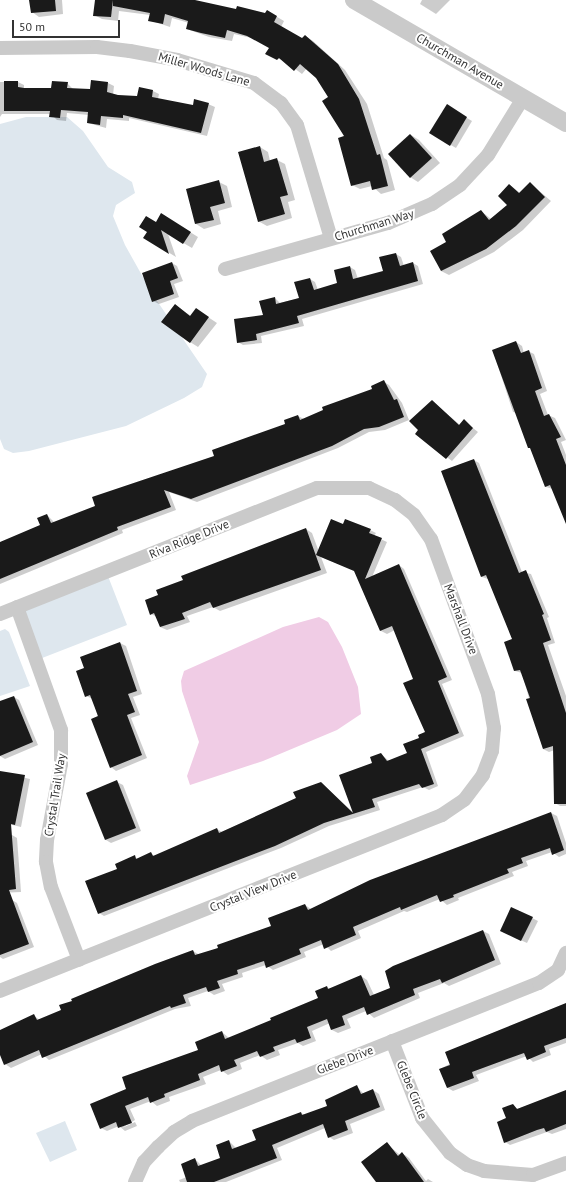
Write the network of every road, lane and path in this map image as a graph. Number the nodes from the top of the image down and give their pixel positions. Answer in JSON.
{"nodes":[{"id":1,"x":354,"y":0,"type":"edge"},
{"id":2,"x":0,"y":48,"type":"edge"},
{"id":3,"x":524,"y":98,"type":"junction"},
{"id":4,"x":566,"y":123,"type":"edge"},
{"id":5,"x":331,"y":238,"type":"junction"},
{"id":6,"x":225,"y":269,"type":"dead end"},
{"id":7,"x":382,"y":493,"type":"joint"},
{"id":8,"x":17,"y":607,"type":"junction"},
{"id":9,"x":0,"y":614,"type":"edge"},
{"id":10,"x":487,"y":767,"type":"joint"},
{"id":11,"x":566,"y":953,"type":"edge"},
{"id":12,"x":79,"y":960,"type":"junction"},
{"id":13,"x":0,"y":991,"type":"edge"},
{"id":14,"x":392,"y":1041,"type":"junction"},
{"id":15,"x":566,"y":1163,"type":"edge"},
{"id":16,"x":135,"y":1182,"type":"edge"}],
"edges":[{"from":1,"to":3,"type":"street","name":"Churchman Avenue"},
{"from":2,"to":5,"type":"street","name":"Miller Woods Lane"},
{"from":3,"to":4,"type":"street","name":"Churchman Avenue"},
{"from":3,"to":5,"type":"street","name":"Churchman Way"},
{"from":5,"to":6,"type":"street","name":"Churchman Way"},
{"from":7,"to":8,"type":"street","name":"Riva Ridge Drive"},
{"from":7,"to":10,"type":"street","name":"Marshall Drive"},
{"from":8,"to":9,"type":"street","name":"Riva Ridge Drive"},
{"from":8,"to":12,"type":"street","name":"Crystal Trail Way"},
{"from":10,"to":12,"type":"street","name":"Crystal View Drive"},
{"from":11,"to":14,"type":"street","name":"Glebe Drive"},
{"from":12,"to":13,"type":"street","name":"Crystal View Drive"},
{"from":14,"to":15,"type":"street","name":"Glebe Circle"},
{"from":14,"to":16,"type":"street","name":"Glebe Drive"}]}
